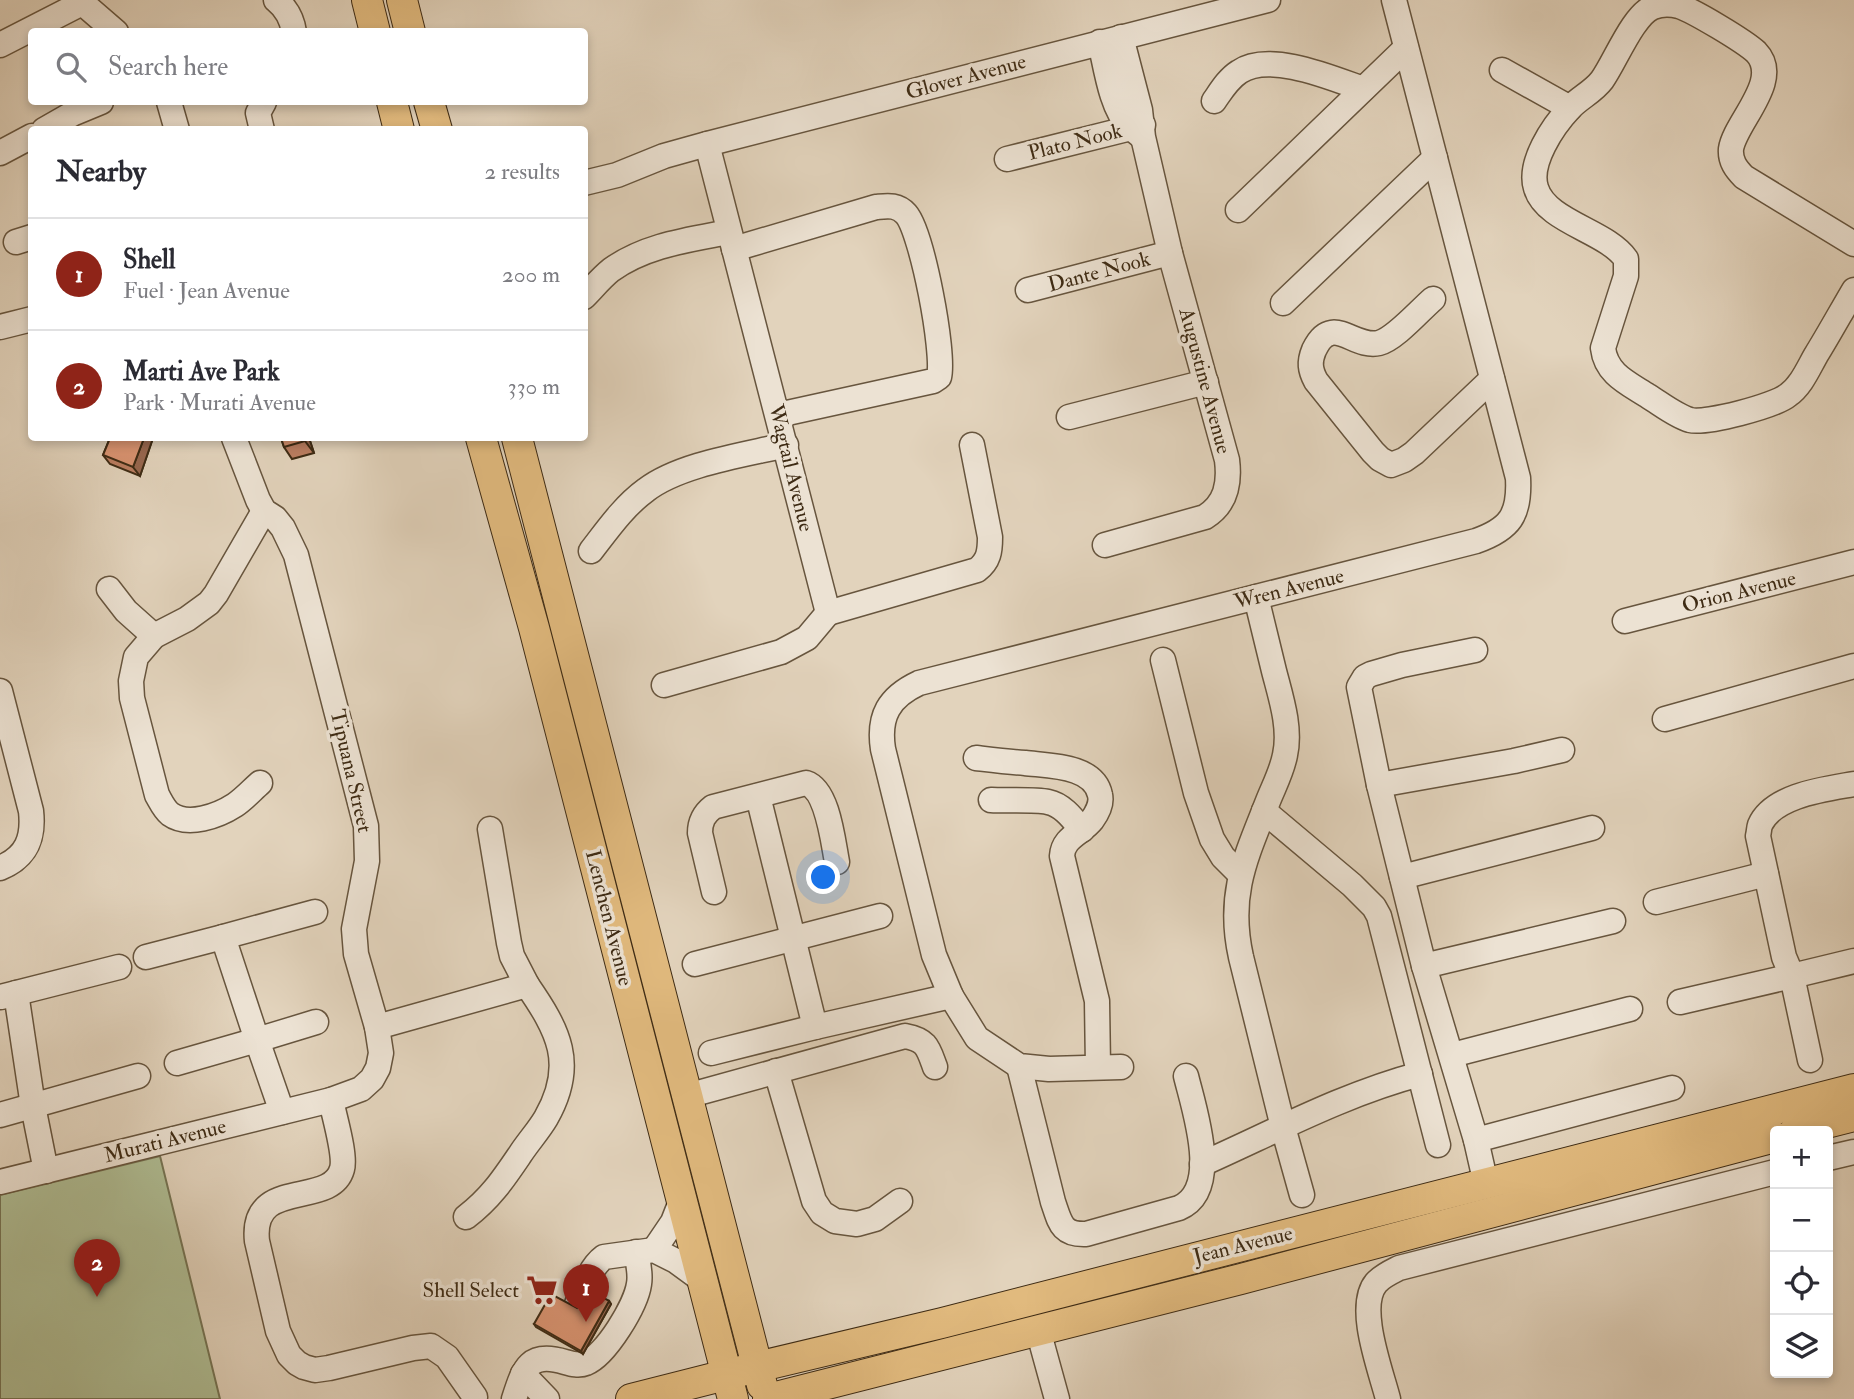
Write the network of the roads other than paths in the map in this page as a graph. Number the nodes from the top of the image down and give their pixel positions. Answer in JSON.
{"nodes":[{"id":1,"x":276,"y":0,"type":"edge"},
{"id":2,"x":367,"y":0,"type":"edge"},
{"id":3,"x":402,"y":0,"type":"edge"},
{"id":4,"x":1268,"y":0,"type":"edge"},
{"id":5,"x":1394,"y":0,"type":"edge"},
{"id":6,"x":80,"y":2,"type":"edge"},
{"id":7,"x":32,"y":28,"type":"edge"},
{"id":8,"x":111,"y":28,"type":"edge"},
{"id":9,"x":293,"y":28,"type":"edge"},
{"id":10,"x":374,"y":28,"type":"edge"},
{"id":11,"x":410,"y":28,"type":"edge"},
{"id":12,"x":28,"y":30,"type":"edge"},
{"id":13,"x":1111,"y":40,"type":"junction"},
{"id":14,"x":0,"y":45,"type":"edge"},
{"id":15,"x":1406,"y":48,"type":"junction"},
{"id":16,"x":1503,"y":70,"type":"dead end"},
{"id":17,"x":1363,"y":89,"type":"junction"},
{"id":18,"x":1214,"y":101,"type":"dead end"},
{"id":19,"x":94,"y":105,"type":"edge"},
{"id":20,"x":170,"y":105,"type":"edge"},
{"id":21,"x":262,"y":105,"type":"edge"},
{"id":22,"x":393,"y":105,"type":"edge"},
{"id":23,"x":430,"y":105,"type":"edge"},
{"id":24,"x":1570,"y":108,"type":"junction"},
{"id":25,"x":51,"y":126,"type":"edge"},
{"id":26,"x":176,"y":126,"type":"edge"},
{"id":27,"x":261,"y":126,"type":"edge"},
{"id":28,"x":398,"y":126,"type":"edge"},
{"id":29,"x":436,"y":126,"type":"edge"},
{"id":30,"x":1138,"y":130,"type":"junction"},
{"id":31,"x":28,"y":138,"type":"edge"},
{"id":32,"x":707,"y":144,"type":"junction"},
{"id":33,"x":0,"y":153,"type":"edge"},
{"id":34,"x":664,"y":156,"type":"junction"},
{"id":35,"x":1436,"y":158,"type":"junction"},
{"id":36,"x":1007,"y":159,"type":"dead end"},
{"id":37,"x":588,"y":169,"type":"edge"},
{"id":38,"x":588,"y":182,"type":"edge"},
{"id":39,"x":1238,"y":210,"type":"dead end"},
{"id":40,"x":732,"y":241,"type":"junction"},
{"id":41,"x":1854,"y":244,"type":"edge"},
{"id":42,"x":1170,"y":253,"type":"junction"},
{"id":43,"x":1028,"y":290,"type":"dead end"},
{"id":44,"x":1854,"y":290,"type":"edge"},
{"id":45,"x":588,"y":293,"type":"edge"},
{"id":46,"x":1433,"y":299,"type":"dead end"},
{"id":47,"x":1283,"y":303,"type":"dead end"},
{"id":48,"x":28,"y":320,"type":"edge"},
{"id":49,"x":0,"y":327,"type":"edge"},
{"id":50,"x":1492,"y":379,"type":"junction"},
{"id":51,"x":1206,"y":382,"type":"junction"},
{"id":52,"x":778,"y":415,"type":"junction"},
{"id":53,"x":1069,"y":417,"type":"dead end"},
{"id":54,"x":235,"y":441,"type":"edge"},
{"id":55,"x":482,"y":441,"type":"edge"},
{"id":56,"x":518,"y":441,"type":"edge"},
{"id":57,"x":786,"y":445,"type":"junction"},
{"id":58,"x":972,"y":445,"type":"dead end"},
{"id":59,"x":264,"y":512,"type":"junction"},
{"id":60,"x":1105,"y":545,"type":"dead end"},
{"id":61,"x":591,"y":551,"type":"dead end"},
{"id":62,"x":1854,"y":562,"type":"edge"},
{"id":63,"x":109,"y":589,"type":"dead end"},
{"id":64,"x":1256,"y":597,"type":"junction"},
{"id":65,"x":828,"y":613,"type":"junction"},
{"id":66,"x":1625,"y":621,"type":"dead end"},
{"id":67,"x":154,"y":636,"type":"junction"},
{"id":68,"x":1475,"y":650,"type":"dead end"},
{"id":69,"x":1163,"y":660,"type":"dead end"},
{"id":70,"x":1854,"y":666,"type":"edge"},
{"id":71,"x":664,"y":685,"type":"dead end"},
{"id":72,"x":0,"y":691,"type":"edge"},
{"id":73,"x":1664,"y":719,"type":"dead end"},
{"id":74,"x":1562,"y":750,"type":"dead end"},
{"id":75,"x":976,"y":758,"type":"dead end"},
{"id":76,"x":260,"y":783,"type":"dead end"},
{"id":77,"x":1854,"y":784,"type":"edge"},
{"id":78,"x":1379,"y":785,"type":"junction"},
{"id":79,"x":758,"y":796,"type":"junction"},
{"id":80,"x":991,"y":800,"type":"dead end"},
{"id":81,"x":1264,"y":811,"type":"junction"},
{"id":82,"x":1592,"y":828,"type":"dead end"},
{"id":83,"x":490,"y":829,"type":"dead end"},
{"id":84,"x":1082,"y":830,"type":"junction"},
{"id":85,"x":837,"y":862,"type":"dead end"},
{"id":86,"x":0,"y":868,"type":"edge"},
{"id":87,"x":1240,"y":874,"type":"junction"},
{"id":88,"x":1766,"y":874,"type":"junction"},
{"id":89,"x":1402,"y":877,"type":"junction"},
{"id":90,"x":714,"y":892,"type":"dead end"},
{"id":91,"x":1656,"y":902,"type":"dead end"},
{"id":92,"x":315,"y":912,"type":"dead end"},
{"id":93,"x":880,"y":916,"type":"dead end"},
{"id":94,"x":1613,"y":921,"type":"dead end"},
{"id":95,"x":223,"y":937,"type":"junction"},
{"id":96,"x":792,"y":938,"type":"junction"},
{"id":97,"x":146,"y":957,"type":"dead end"},
{"id":98,"x":1854,"y":961,"type":"edge"},
{"id":99,"x":695,"y":964,"type":"dead end"},
{"id":100,"x":1424,"y":966,"type":"junction"},
{"id":101,"x":119,"y":967,"type":"dead end"},
{"id":102,"x":1792,"y":976,"type":"junction"},
{"id":103,"x":527,"y":985,"type":"junction"},
{"id":104,"x":8,"y":995,"type":"edge"},
{"id":105,"x":951,"y":996,"type":"junction"},
{"id":106,"x":1680,"y":1002,"type":"dead end"},
{"id":107,"x":1630,"y":1009,"type":"dead end"},
{"id":108,"x":316,"y":1022,"type":"dead end"},
{"id":109,"x":377,"y":1027,"type":"junction"},
{"id":110,"x":815,"y":1027,"type":"junction"},
{"id":111,"x":257,"y":1040,"type":"junction"},
{"id":112,"x":711,"y":1053,"type":"dead end"},
{"id":113,"x":1452,"y":1055,"type":"junction"},
{"id":114,"x":1810,"y":1060,"type":"dead end"},
{"id":115,"x":177,"y":1063,"type":"dead end"},
{"id":116,"x":1019,"y":1066,"type":"junction"},
{"id":117,"x":935,"y":1067,"type":"dead end"},
{"id":118,"x":776,"y":1071,"type":"junction"},
{"id":119,"x":1420,"y":1074,"type":"junction"},
{"id":120,"x":138,"y":1076,"type":"dead end"},
{"id":121,"x":1186,"y":1076,"type":"dead end"},
{"id":122,"x":1672,"y":1088,"type":"dead end"},
{"id":123,"x":1854,"y":1088,"type":"edge"},
{"id":124,"x":687,"y":1096,"type":"junction"},
{"id":125,"x":331,"y":1100,"type":"junction"},
{"id":126,"x":33,"y":1106,"type":"junction"},
{"id":127,"x":282,"y":1112,"type":"junction"},
{"id":128,"x":0,"y":1115,"type":"edge"},
{"id":129,"x":1854,"y":1115,"type":"edge"},
{"id":130,"x":1813,"y":1126,"type":"edge"},
{"id":131,"x":1283,"y":1128,"type":"junction"},
{"id":132,"x":1770,"y":1138,"type":"edge"},
{"id":133,"x":1476,"y":1140,"type":"junction"},
{"id":134,"x":1438,"y":1145,"type":"dead end"},
{"id":135,"x":1854,"y":1152,"type":"edge"},
{"id":136,"x":1833,"y":1157,"type":"edge"},
{"id":137,"x":1202,"y":1164,"type":"junction"},
{"id":138,"x":46,"y":1171,"type":"junction"},
{"id":139,"x":1770,"y":1173,"type":"edge"},
{"id":140,"x":0,"y":1182,"type":"edge"},
{"id":141,"x":1486,"y":1184,"type":"junction"},
{"id":142,"x":1302,"y":1195,"type":"dead end"},
{"id":143,"x":681,"y":1199,"type":"junction"},
{"id":144,"x":900,"y":1200,"type":"dead end"},
{"id":145,"x":466,"y":1217,"type":"dead end"},
{"id":146,"x":645,"y":1251,"type":"junction"},
{"id":147,"x":702,"y":1280,"type":"junction"},
{"id":148,"x":575,"y":1309,"type":"edge"},
{"id":149,"x":942,"y":1322,"type":"junction"},
{"id":150,"x":1038,"y":1330,"type":"junction"},
{"id":151,"x":757,"y":1367,"type":"junction"},
{"id":152,"x":523,"y":1374,"type":"junction"},
{"id":153,"x":730,"y":1387,"type":"edge"},
{"id":154,"x":475,"y":1398,"type":"edge"},
{"id":155,"x":514,"y":1399,"type":"edge"},
{"id":156,"x":547,"y":1399,"type":"edge"},
{"id":157,"x":631,"y":1399,"type":"edge"},
{"id":158,"x":767,"y":1399,"type":"edge"},
{"id":159,"x":1057,"y":1399,"type":"edge"},
{"id":160,"x":1388,"y":1399,"type":"edge"}],
"edges":[{"from":1,"to":9,"type":"street"},
{"from":2,"to":10,"type":"main road"},
{"from":3,"to":11,"type":"main road"},
{"from":4,"to":13,"type":"street","name":"Glover Avenue"},
{"from":5,"to":15,"type":"street","name":"Wren Avenue"},
{"from":6,"to":7,"type":"street"},
{"from":6,"to":8,"type":"street"},
{"from":12,"to":14,"type":"street"},
{"from":13,"to":30,"type":"street","name":"Augustine Avenue"},
{"from":13,"to":32,"type":"street","name":"Glover Avenue"},
{"from":15,"to":17,"type":"street"},
{"from":15,"to":35,"type":"street","name":"Wren Avenue"},
{"from":16,"to":24,"type":"street"},
{"from":17,"to":18,"type":"street"},
{"from":17,"to":39,"type":"street"},
{"from":19,"to":25,"type":"street"},
{"from":20,"to":26,"type":"street"},
{"from":21,"to":27,"type":"street"},
{"from":22,"to":28,"type":"main road"},
{"from":23,"to":29,"type":"main road"},
{"from":24,"to":41,"type":"street"},
{"from":24,"to":44,"type":"street"},
{"from":30,"to":36,"type":"street","name":"Plato Nook"},
{"from":30,"to":42,"type":"street","name":"Augustine Avenue"},
{"from":31,"to":33,"type":"street"},
{"from":32,"to":34,"type":"street","name":"Glover Avenue"},
{"from":32,"to":40,"type":"street","name":"Wagtail Avenue"},
{"from":34,"to":37,"type":"street","name":"Glover Avenue"},
{"from":34,"to":38,"type":"street","name":"Glover Avenue"},
{"from":35,"to":47,"type":"street"},
{"from":35,"to":50,"type":"street","name":"Wren Avenue"},
{"from":40,"to":45,"type":"street"},
{"from":40,"to":52,"type":"street","name":"Wagtail Avenue"},
{"from":40,"to":52,"type":"street"},
{"from":42,"to":43,"type":"street","name":"Dante Nook"},
{"from":42,"to":51,"type":"street","name":"Augustine Avenue"},
{"from":46,"to":50,"type":"street"},
{"from":48,"to":49,"type":"street"},
{"from":50,"to":64,"type":"street","name":"Wren Avenue"},
{"from":51,"to":53,"type":"street"},
{"from":51,"to":60,"type":"street","name":"Augustine Avenue"},
{"from":52,"to":57,"type":"street","name":"Wagtail Avenue"},
{"from":54,"to":59,"type":"street","name":"Tipuana Street"},
{"from":55,"to":143,"type":"main road","name":"Lenchen Avenue"},
{"from":56,"to":124,"type":"main road","name":"Lenchen Avenue"},
{"from":57,"to":61,"type":"street"},
{"from":57,"to":65,"type":"street","name":"Wagtail Avenue"},
{"from":58,"to":65,"type":"street"},
{"from":59,"to":67,"type":"street"},
{"from":59,"to":109,"type":"street","name":"Tipuana Street"},
{"from":62,"to":66,"type":"street","name":"Orion Avenue"},
{"from":63,"to":67,"type":"street"},
{"from":64,"to":81,"type":"street"},
{"from":64,"to":105,"type":"street","name":"Wren Avenue"},
{"from":65,"to":71,"type":"street"},
{"from":67,"to":76,"type":"street"},
{"from":68,"to":78,"type":"street"},
{"from":69,"to":87,"type":"street"},
{"from":70,"to":73,"type":"street"},
{"from":72,"to":86,"type":"street"},
{"from":74,"to":78,"type":"street"},
{"from":75,"to":84,"type":"street"},
{"from":77,"to":88,"type":"street"},
{"from":78,"to":89,"type":"street"},
{"from":79,"to":85,"type":"street"},
{"from":79,"to":90,"type":"street"},
{"from":79,"to":96,"type":"street"},
{"from":80,"to":84,"type":"street"},
{"from":81,"to":87,"type":"street"},
{"from":81,"to":119,"type":"street"},
{"from":82,"to":89,"type":"street"},
{"from":83,"to":103,"type":"street"},
{"from":84,"to":116,"type":"street"},
{"from":87,"to":131,"type":"street"},
{"from":88,"to":91,"type":"street"},
{"from":88,"to":102,"type":"street"},
{"from":89,"to":100,"type":"street"},
{"from":92,"to":95,"type":"street"},
{"from":93,"to":96,"type":"street"},
{"from":94,"to":100,"type":"street"},
{"from":95,"to":97,"type":"street"},
{"from":95,"to":111,"type":"street"},
{"from":96,"to":99,"type":"street"},
{"from":96,"to":110,"type":"street"},
{"from":98,"to":102,"type":"street"},
{"from":100,"to":113,"type":"street"},
{"from":101,"to":104,"type":"street"},
{"from":102,"to":106,"type":"street"},
{"from":102,"to":114,"type":"street"},
{"from":103,"to":109,"type":"street"},
{"from":103,"to":145,"type":"street"},
{"from":104,"to":126,"type":"street"},
{"from":105,"to":110,"type":"street"},
{"from":105,"to":116,"type":"street","name":"Wren Avenue"},
{"from":107,"to":113,"type":"street"},
{"from":108,"to":111,"type":"street"},
{"from":109,"to":125,"type":"street","name":"Tipuana Street"},
{"from":110,"to":112,"type":"street"},
{"from":111,"to":115,"type":"street"},
{"from":111,"to":127,"type":"street"},
{"from":113,"to":133,"type":"street"},
{"from":116,"to":137,"type":"street"},
{"from":117,"to":118,"type":"street"},
{"from":118,"to":124,"type":"street"},
{"from":118,"to":144,"type":"street"},
{"from":119,"to":131,"type":"street"},
{"from":119,"to":134,"type":"street"},
{"from":120,"to":126,"type":"street"},
{"from":121,"to":137,"type":"street"},
{"from":122,"to":133,"type":"street"},
{"from":123,"to":141,"type":"main road","name":"Jean Avenue"},
{"from":124,"to":151,"type":"main road","name":"Lenchen Avenue"},
{"from":125,"to":127,"type":"street","name":"Murati Avenue"},
{"from":125,"to":154,"type":"street"},
{"from":126,"to":128,"type":"street"},
{"from":126,"to":138,"type":"street"},
{"from":127,"to":138,"type":"street","name":"Murati Avenue"},
{"from":129,"to":130,"type":"main road"},
{"from":131,"to":137,"type":"street"},
{"from":131,"to":142,"type":"street"},
{"from":132,"to":150,"type":"main road","name":"Jean Avenue"},
{"from":133,"to":141,"type":"street"},
{"from":135,"to":136,"type":"street"},
{"from":138,"to":140,"type":"street","name":"Murati Avenue"},
{"from":139,"to":160,"type":"street"},
{"from":141,"to":149,"type":"main road","name":"Jean Avenue"},
{"from":143,"to":146,"type":"street"},
{"from":143,"to":147,"type":"main road","name":"Lenchen Avenue"},
{"from":146,"to":147,"type":"street"},
{"from":146,"to":148,"type":"street"},
{"from":146,"to":152,"type":"street"},
{"from":147,"to":153,"type":"main road","name":"Lenchen Avenue"},
{"from":149,"to":150,"type":"main road"},
{"from":149,"to":151,"type":"main road","name":"Jean Avenue"},
{"from":150,"to":158,"type":"main road","name":"Jean Avenue"},
{"from":150,"to":159,"type":"street"},
{"from":151,"to":153,"type":"main road","name":"Jean Avenue"},
{"from":151,"to":158,"type":"main road","name":"Lenchen Avenue"},
{"from":152,"to":155,"type":"street"},
{"from":152,"to":156,"type":"street"},
{"from":153,"to":157,"type":"main road","name":"Jean Avenue"}]}
